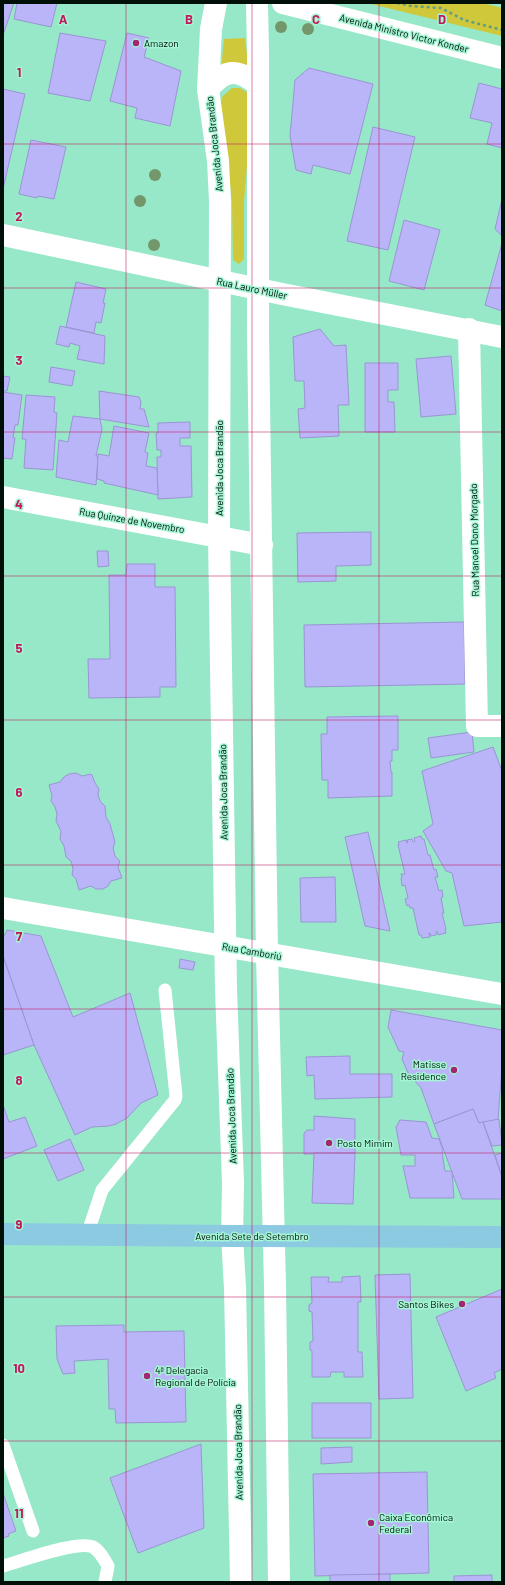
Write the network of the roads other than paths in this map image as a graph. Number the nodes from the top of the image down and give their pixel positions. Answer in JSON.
{"nodes":[{"id":1,"x":216,"y":3,"type":"edge"},
{"id":2,"x":257,"y":3,"type":"edge"},
{"id":3,"x":283,"y":3,"type":"edge"},
{"id":4,"x":502,"y":58,"type":"edge"},
{"id":5,"x":257,"y":84,"type":"junction"},
{"id":6,"x":208,"y":89,"type":"junction"},
{"id":7,"x":3,"y":235,"type":"edge"},
{"id":8,"x":220,"y":281,"type":"junction"},
{"id":9,"x":258,"y":289,"type":"junction"},
{"id":10,"x":469,"y":330,"type":"junction"},
{"id":11,"x":502,"y":337,"type":"edge"},
{"id":12,"x":3,"y":497,"type":"edge"},
{"id":13,"x":219,"y":537,"type":"junction"},
{"id":14,"x":262,"y":545,"type":"junction"},
{"id":15,"x":502,"y":726,"type":"edge"},
{"id":16,"x":3,"y":908,"type":"edge"},
{"id":17,"x":226,"y":947,"type":"junction"},
{"id":18,"x":267,"y":954,"type":"junction"},
{"id":19,"x":165,"y":990,"type":"dead end"},
{"id":20,"x":502,"y":994,"type":"edge"},
{"id":21,"x":3,"y":1234,"type":"edge"},
{"id":22,"x":87,"y":1234,"type":"junction"},
{"id":23,"x":232,"y":1236,"type":"junction"},
{"id":24,"x":273,"y":1236,"type":"junction"},
{"id":25,"x":502,"y":1237,"type":"edge"},
{"id":26,"x":3,"y":1445,"type":"edge"},
{"id":27,"x":33,"y":1531,"type":"dead end"},
{"id":28,"x":3,"y":1566,"type":"edge"},
{"id":29,"x":105,"y":1582,"type":"edge"},
{"id":30,"x":241,"y":1582,"type":"edge"},
{"id":31,"x":279,"y":1582,"type":"edge"}],
"edges":[{"from":1,"to":6,"type":"main road","name":"Avenida Joca Brandão"},
{"from":2,"to":5,"type":"main road"},
{"from":3,"to":4,"type":"main road","name":"Avenida Ministro Victor Konder"},
{"from":5,"to":6,"type":"main road"},
{"from":5,"to":9,"type":"main road"},
{"from":6,"to":8,"type":"main road","name":"Avenida Joca Brandão"},
{"from":7,"to":8,"type":"main road","name":"Rua Lauro Müller"},
{"from":8,"to":9,"type":"main road","name":"Rua Lauro Müller"},
{"from":8,"to":13,"type":"main road","name":"Avenida Joca Brandão"},
{"from":9,"to":10,"type":"main road","name":"Rua Lauro Müller"},
{"from":9,"to":14,"type":"main road"},
{"from":10,"to":11,"type":"main road","name":"Rua Lauro Müller"},
{"from":10,"to":15,"type":"main road","name":"Rua Manoel Dono Morgado"},
{"from":12,"to":13,"type":"main road","name":"Rua Quinze de Novembro"},
{"from":13,"to":14,"type":"main road","name":"Rua Quinze de Novembro"},
{"from":13,"to":17,"type":"main road","name":"Avenida Joca Brandão"},
{"from":14,"to":18,"type":"main road"},
{"from":16,"to":17,"type":"main road","name":"Rua Camboriú"},
{"from":17,"to":18,"type":"main road","name":"Rua Camboriú"},
{"from":17,"to":23,"type":"main road","name":"Avenida Joca Brandão"},
{"from":18,"to":20,"type":"main road","name":"Rua Camboriú"},
{"from":18,"to":24,"type":"main road"},
{"from":19,"to":22,"type":"lane"},
{"from":21,"to":22,"type":"main road","name":"Avenida Sete de Setembro"},
{"from":22,"to":23,"type":"main road","name":"Avenida Sete de Setembro"},
{"from":23,"to":24,"type":"main road","name":"Avenida Sete de Setembro"},
{"from":23,"to":30,"type":"main road","name":"Avenida Joca Brandão"},
{"from":24,"to":25,"type":"main road","name":"Avenida Sete de Setembro"},
{"from":24,"to":31,"type":"main road"},
{"from":26,"to":27,"type":"lane"},
{"from":28,"to":29,"type":"lane"}]}
